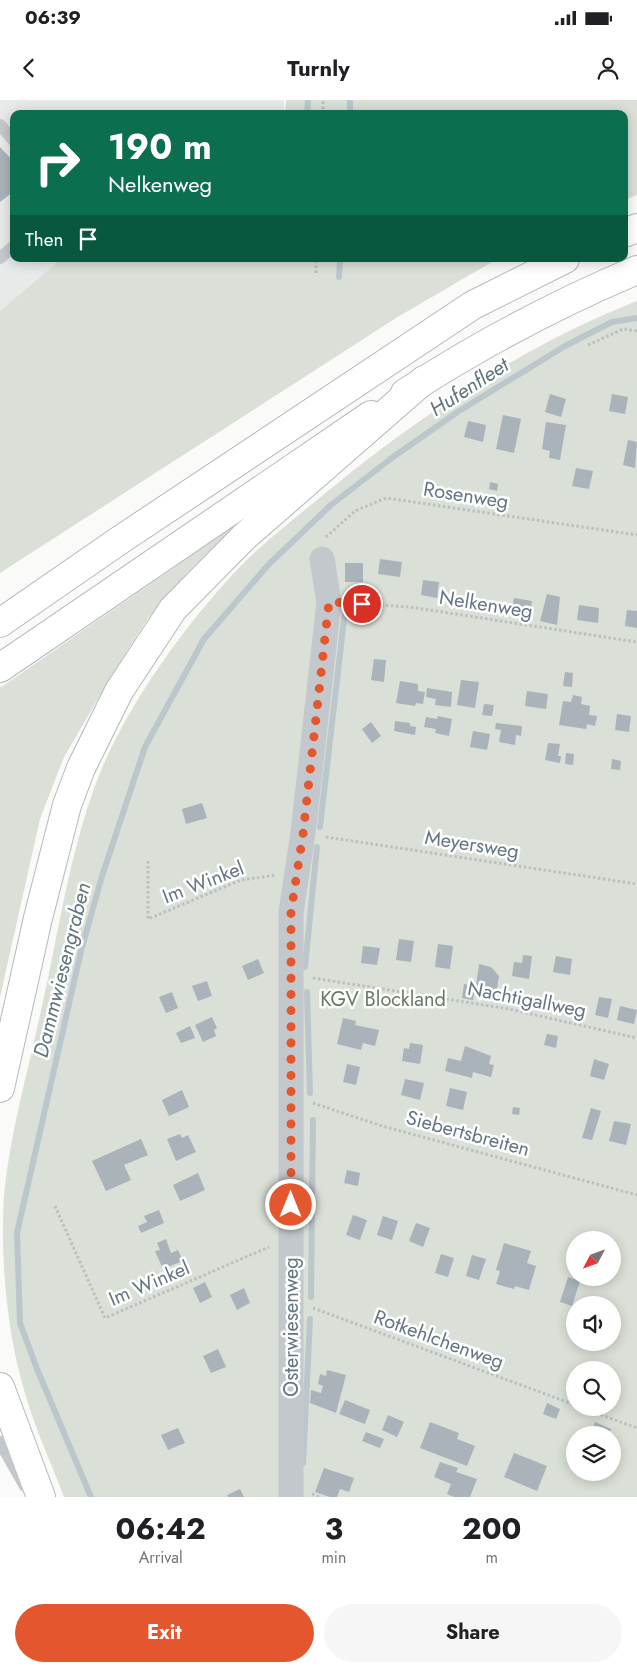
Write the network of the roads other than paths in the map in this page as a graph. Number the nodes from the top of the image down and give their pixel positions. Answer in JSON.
{"nodes":[{"id":1,"x":0,"y":125,"type":"edge"},
{"id":2,"x":10,"y":136,"type":"edge"},
{"id":3,"x":10,"y":249,"type":"edge"},
{"id":4,"x":0,"y":258,"type":"edge"},
{"id":5,"x":559,"y":262,"type":"edge"},
{"id":6,"x":637,"y":270,"type":"edge"},
{"id":7,"x":424,"y":380,"type":"junction"},
{"id":8,"x":322,"y":559,"type":"road end"},
{"id":9,"x":67,"y":576,"type":"junction"},
{"id":10,"x":0,"y":601,"type":"edge"},
{"id":11,"x":0,"y":623,"type":"edge"},
{"id":12,"x":0,"y":668,"type":"edge"},
{"id":13,"x":0,"y":1088,"type":"edge"},
{"id":14,"x":0,"y":1387,"type":"edge"},
{"id":15,"x":0,"y":1442,"type":"edge"},
{"id":16,"x":32,"y":1497,"type":"edge"},
{"id":17,"x":41,"y":1497,"type":"edge"},
{"id":18,"x":291,"y":1497,"type":"edge"}],
"edges":[{"from":1,"to":2,"type":"lane"},
{"from":3,"to":4,"type":"lane"},
{"from":5,"to":9,"type":"highway"},
{"from":6,"to":7,"type":"highway"},
{"from":7,"to":12,"type":"highway"},
{"from":7,"to":13,"type":"highway"},
{"from":8,"to":18,"type":"street","name":"Osterwiesenweg"},
{"from":9,"to":10,"type":"highway"},
{"from":9,"to":11,"type":"highway"},
{"from":14,"to":17,"type":"highway"},
{"from":15,"to":16,"type":"lane"}]}
